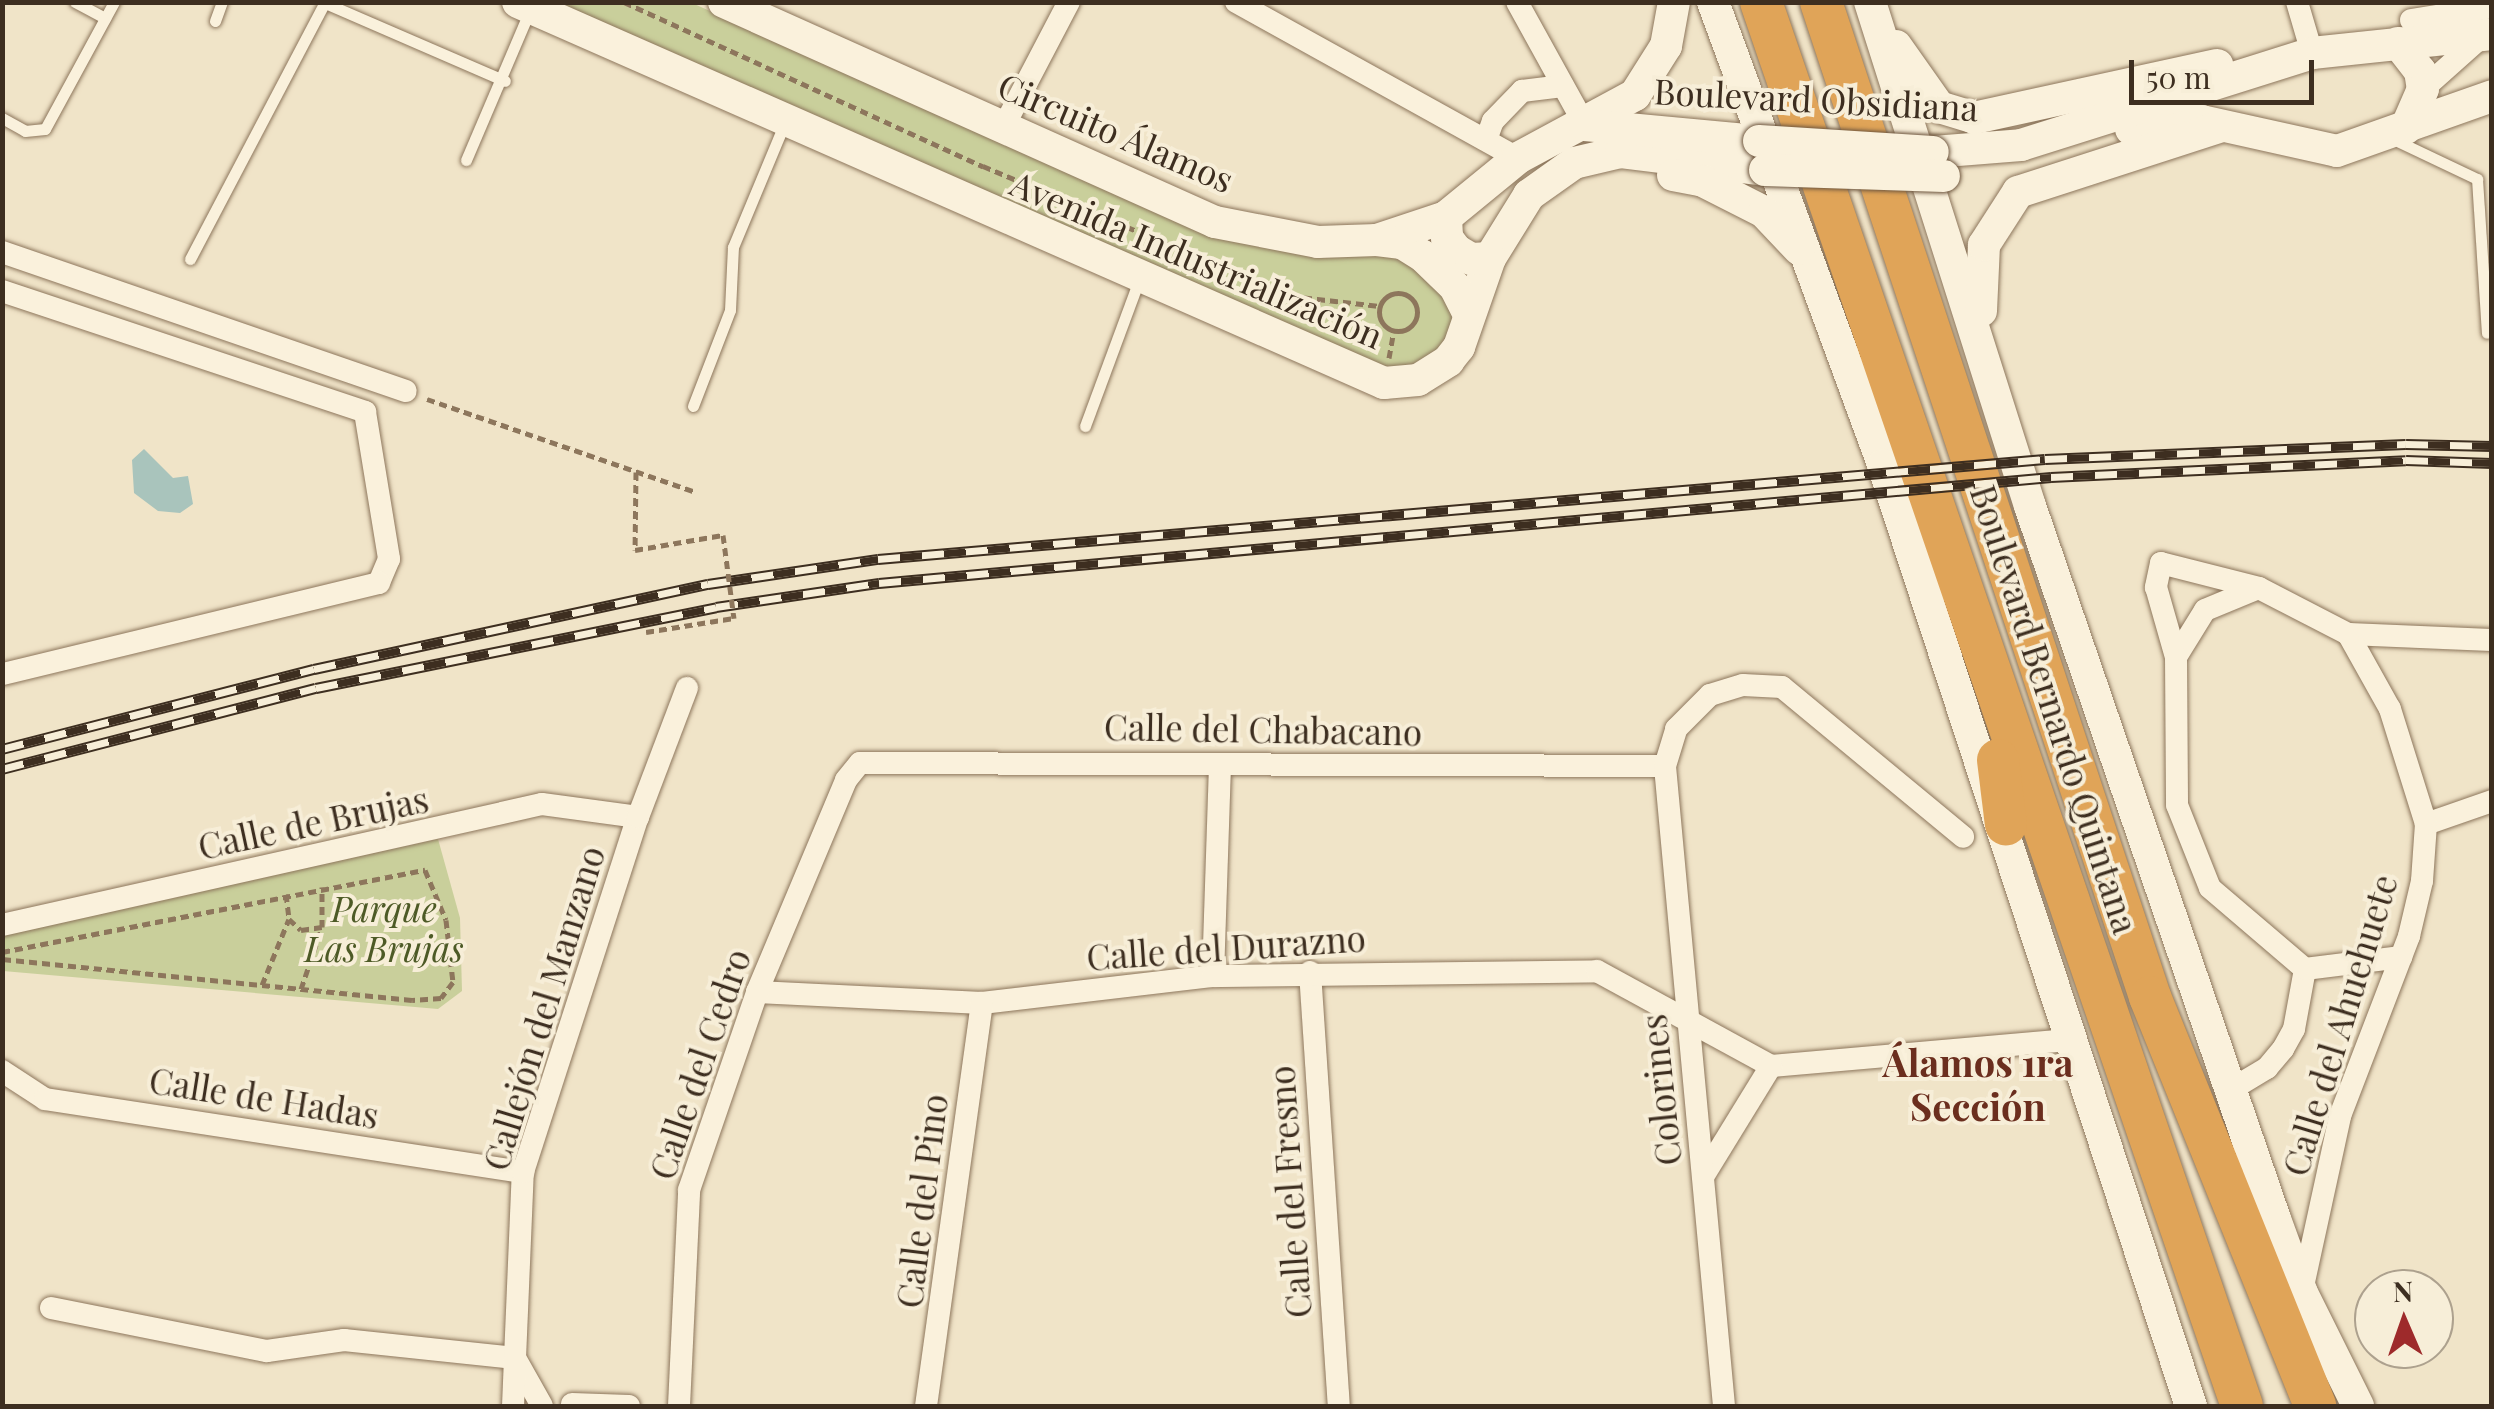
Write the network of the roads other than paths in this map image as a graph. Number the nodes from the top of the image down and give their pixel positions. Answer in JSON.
{"nodes":[{"id":1,"x":76,"y":2,"type":"edge"},
{"id":2,"x":114,"y":2,"type":"edge"},
{"id":3,"x":222,"y":2,"type":"edge"},
{"id":4,"x":724,"y":2,"type":"edge"},
{"id":5,"x":1068,"y":2,"type":"edge"},
{"id":6,"x":1236,"y":2,"type":"edge"},
{"id":7,"x":1517,"y":2,"type":"edge"},
{"id":8,"x":1674,"y":2,"type":"edge"},
{"id":9,"x":1713,"y":2,"type":"edge"},
{"id":10,"x":1761,"y":2,"type":"edge"},
{"id":11,"x":2297,"y":2,"type":"edge"},
{"id":12,"x":2436,"y":2,"type":"edge"},
{"id":13,"x":524,"y":5,"type":"edge"},
{"id":14,"x":1825,"y":8,"type":"edge"},
{"id":15,"x":1872,"y":9,"type":"edge"},
{"id":16,"x":105,"y":18,"type":"junction"},
{"id":17,"x":215,"y":21,"type":"dead end"},
{"id":18,"x":2490,"y":26,"type":"edge"},
{"id":19,"x":2392,"y":36,"type":"junction"},
{"id":20,"x":2312,"y":53,"type":"junction"},
{"id":21,"x":2246,"y":70,"type":"junction"},
{"id":22,"x":505,"y":81,"type":"junction"},
{"id":23,"x":1564,"y":86,"type":"junction"},
{"id":24,"x":2423,"y":89,"type":"junction"},
{"id":25,"x":2492,"y":96,"type":"edge"},
{"id":26,"x":2,"y":118,"type":"edge"},
{"id":27,"x":784,"y":122,"type":"junction"},
{"id":28,"x":1585,"y":125,"type":"junction"},
{"id":29,"x":2220,"y":127,"type":"junction"},
{"id":30,"x":1003,"y":128,"type":"junction"},
{"id":31,"x":2395,"y":132,"type":"junction"},
{"id":32,"x":1486,"y":140,"type":"junction"},
{"id":33,"x":1761,"y":155,"type":"junction"},
{"id":34,"x":1518,"y":158,"type":"junction"},
{"id":35,"x":466,"y":160,"type":"dead end"},
{"id":36,"x":1574,"y":163,"type":"junction"},
{"id":37,"x":1938,"y":164,"type":"junction"},
{"id":38,"x":1446,"y":217,"type":"junction"},
{"id":39,"x":1377,"y":240,"type":"junction"},
{"id":40,"x":2,"y":252,"type":"edge"},
{"id":41,"x":1490,"y":258,"type":"junction"},
{"id":42,"x":190,"y":259,"type":"dead end"},
{"id":43,"x":1816,"y":271,"type":"junction"},
{"id":44,"x":1140,"y":278,"type":"junction"},
{"id":45,"x":2,"y":291,"type":"edge"},
{"id":46,"x":1469,"y":315,"type":"junction"},
{"id":47,"x":2487,"y":332,"type":"dead end"},
{"id":48,"x":1994,"y":379,"type":"junction"},
{"id":49,"x":406,"y":392,"type":"road end"},
{"id":50,"x":693,"y":406,"type":"dead end"},
{"id":51,"x":1085,"y":426,"type":"dead end"},
{"id":52,"x":2259,"y":588,"type":"junction"},
{"id":53,"x":1968,"y":613,"type":"junction"},
{"id":54,"x":2348,"y":634,"type":"junction"},
{"id":55,"x":2492,"y":640,"type":"edge"},
{"id":56,"x":2176,"y":657,"type":"junction"},
{"id":57,"x":2,"y":674,"type":"edge"},
{"id":58,"x":687,"y":688,"type":"dead end"},
{"id":59,"x":860,"y":763,"type":"joint"},
{"id":60,"x":1220,"y":764,"type":"junction"},
{"id":61,"x":1665,"y":766,"type":"junction"},
{"id":62,"x":2492,"y":801,"type":"edge"},
{"id":63,"x":638,"y":817,"type":"junction"},
{"id":64,"x":2426,"y":824,"type":"junction"},
{"id":65,"x":2006,"y":825,"type":"junction"},
{"id":66,"x":1963,"y":838,"type":"dead end"},
{"id":67,"x":2,"y":925,"type":"edge"},
{"id":68,"x":2401,"y":957,"type":"junction"},
{"id":69,"x":2305,"y":969,"type":"junction"},
{"id":70,"x":1310,"y":972,"type":"junction"},
{"id":71,"x":1213,"y":976,"type":"junction"},
{"id":72,"x":757,"y":992,"type":"junction"},
{"id":73,"x":982,"y":1003,"type":"junction"},
{"id":74,"x":1689,"y":1020,"type":"junction"},
{"id":75,"x":2069,"y":1040,"type":"junction"},
{"id":76,"x":1771,"y":1066,"type":"junction"},
{"id":77,"x":2,"y":1071,"type":"edge"},
{"id":78,"x":2232,"y":1089,"type":"junction"},
{"id":79,"x":523,"y":1172,"type":"junction"},
{"id":80,"x":1704,"y":1175,"type":"junction"},
{"id":81,"x":2290,"y":1301,"type":"junction"},
{"id":82,"x":51,"y":1308,"type":"dead end"},
{"id":83,"x":514,"y":1358,"type":"junction"},
{"id":84,"x":572,"y":1404,"type":"dead end"},
{"id":85,"x":513,"y":1406,"type":"edge"},
{"id":86,"x":542,"y":1406,"type":"edge"},
{"id":87,"x":629,"y":1406,"type":"edge"},
{"id":88,"x":679,"y":1406,"type":"edge"},
{"id":89,"x":926,"y":1406,"type":"edge"},
{"id":90,"x":1338,"y":1406,"type":"edge"},
{"id":91,"x":1724,"y":1406,"type":"edge"},
{"id":92,"x":2191,"y":1406,"type":"edge"},
{"id":93,"x":2242,"y":1406,"type":"edge"},
{"id":94,"x":2315,"y":1406,"type":"edge"},
{"id":95,"x":2358,"y":1406,"type":"edge"}],
"edges":[{"from":1,"to":16,"type":"lane"},
{"from":2,"to":16,"type":"lane"},
{"from":3,"to":17,"type":"lane"},
{"from":4,"to":30,"type":"main road","name":"Circuito Álamos"},
{"from":5,"to":30,"type":"street"},
{"from":6,"to":32,"type":"street"},
{"from":7,"to":23,"type":"street"},
{"from":8,"to":28,"type":"main road","name":"Circuito Álamos"},
{"from":9,"to":43,"type":"main road"},
{"from":10,"to":53,"type":"highway","name":"Boulevard Bernardo Quintana"},
{"from":11,"to":20,"type":"street"},
{"from":12,"to":19,"type":"street","name":"Boulevard Obsidiana"},
{"from":13,"to":22,"type":"lane"},
{"from":13,"to":27,"type":"main road","name":"Avenida Industrialización"},
{"from":14,"to":81,"type":"highway","name":"Boulevard Bernardo Quintana"},
{"from":15,"to":21,"type":"main road"},
{"from":15,"to":48,"type":"main road","name":"Boulevard Bernardo Quintana"},
{"from":16,"to":26,"type":"lane"},
{"from":18,"to":19,"type":"main road"},
{"from":18,"to":24,"type":"street"},
{"from":19,"to":20,"type":"main road","name":"Boulevard Obsidiana"},
{"from":19,"to":24,"type":"main road"},
{"from":20,"to":21,"type":"main road","name":"Boulevard Obsidiana"},
{"from":21,"to":37,"type":"main road","name":"Boulevard Obsidiana"},
{"from":22,"to":35,"type":"lane"},
{"from":22,"to":42,"type":"lane"},
{"from":23,"to":28,"type":"street"},
{"from":23,"to":32,"type":"street"},
{"from":24,"to":31,"type":"main road"},
{"from":25,"to":31,"type":"main road","name":"Boulevard Obsidiana"},
{"from":27,"to":44,"type":"main road","name":"Avenida Industrialización"},
{"from":27,"to":50,"type":"lane"},
{"from":28,"to":33,"type":"main road","name":"Boulevard Obsidiana"},
{"from":28,"to":34,"type":"main road","name":"Circuito Álamos"},
{"from":29,"to":31,"type":"main road","name":"Boulevard Obsidiana"},
{"from":29,"to":37,"type":"main road","name":"Boulevard Obsidiana"},
{"from":29,"to":48,"type":"main road"},
{"from":30,"to":39,"type":"main road","name":"Circuito Álamos"},
{"from":31,"to":47,"type":"lane"},
{"from":32,"to":34,"type":"street"},
{"from":33,"to":36,"type":"main road","name":"Avenida Industrialización"},
{"from":33,"to":37,"type":"main road","name":"Boulevard Obsidiana","bridge":true},
{"from":34,"to":38,"type":"main road","name":"Circuito Álamos"},
{"from":36,"to":41,"type":"main road","name":"Avenida Industrialización"},
{"from":36,"to":43,"type":"main road"},
{"from":38,"to":39,"type":"main road","name":"Circuito Álamos"},
{"from":38,"to":41,"type":"main road"},
{"from":39,"to":46,"type":"main road"},
{"from":40,"to":49,"type":"street"},
{"from":41,"to":46,"type":"main road","name":"Avenida Industrialización"},
{"from":43,"to":65,"type":"main road"},
{"from":44,"to":46,"type":"main road","name":"Avenida Industrialización"},
{"from":44,"to":51,"type":"lane"},
{"from":45,"to":57,"type":"street"},
{"from":48,"to":78,"type":"main road","name":"Boulevard Bernardo Quintana"},
{"from":52,"to":54,"type":"street"},
{"from":52,"to":56,"type":"street"},
{"from":52,"to":56,"type":"street"},
{"from":53,"to":65,"type":"highway"},
{"from":53,"to":93,"type":"highway","name":"Boulevard Bernardo Quintana"},
{"from":54,"to":55,"type":"street"},
{"from":54,"to":64,"type":"street","name":"Calle del Ahuehuete"},
{"from":56,"to":69,"type":"street"},
{"from":58,"to":63,"type":"street","name":"Callejón del Manzano"},
{"from":59,"to":60,"type":"street","name":"Calle del Chabacano"},
{"from":59,"to":72,"type":"street","name":"Calle del Cedro"},
{"from":60,"to":61,"type":"street","name":"Calle del Chabacano"},
{"from":60,"to":71,"type":"street"},
{"from":61,"to":66,"type":"street"},
{"from":61,"to":74,"type":"street","name":"Colorines"},
{"from":62,"to":64,"type":"street"},
{"from":63,"to":67,"type":"street","name":"Calle de Brujas"},
{"from":63,"to":79,"type":"street","name":"Callejón del Manzano"},
{"from":64,"to":68,"type":"street","name":"Calle del Ahuehuete"},
{"from":65,"to":75,"type":"main road"},
{"from":68,"to":69,"type":"street"},
{"from":68,"to":81,"type":"street","name":"Calle del Ahuehuete"},
{"from":69,"to":78,"type":"street"},
{"from":70,"to":71,"type":"street","name":"Calle del Durazno"},
{"from":70,"to":74,"type":"street","name":"Calle del Durazno"},
{"from":70,"to":90,"type":"street","name":"Calle del Fresno"},
{"from":71,"to":73,"type":"street","name":"Calle del Durazno"},
{"from":72,"to":73,"type":"street","name":"Calle del Durazno"},
{"from":72,"to":88,"type":"street","name":"Calle del Cedro"},
{"from":73,"to":89,"type":"street","name":"Calle del Pino"},
{"from":74,"to":76,"type":"street","name":"Calle del Durazno"},
{"from":74,"to":80,"type":"street","name":"Colorines"},
{"from":75,"to":76,"type":"street"},
{"from":75,"to":92,"type":"main road"},
{"from":76,"to":80,"type":"street"},
{"from":77,"to":79,"type":"street","name":"Calle de Hadas"},
{"from":78,"to":81,"type":"main road","name":"Boulevard Bernardo Quintana"},
{"from":79,"to":83,"type":"street","name":"Callejón del Manzano"},
{"from":80,"to":91,"type":"street","name":"Colorines"},
{"from":81,"to":94,"type":"highway","name":"Boulevard Bernardo Quintana"},
{"from":81,"to":95,"type":"main road","name":"Boulevard Bernardo Quintana"},
{"from":82,"to":83,"type":"street"},
{"from":83,"to":85,"type":"street","name":"Callejón del Manzano"},
{"from":83,"to":86,"type":"street"},
{"from":84,"to":87,"type":"street"}]}
